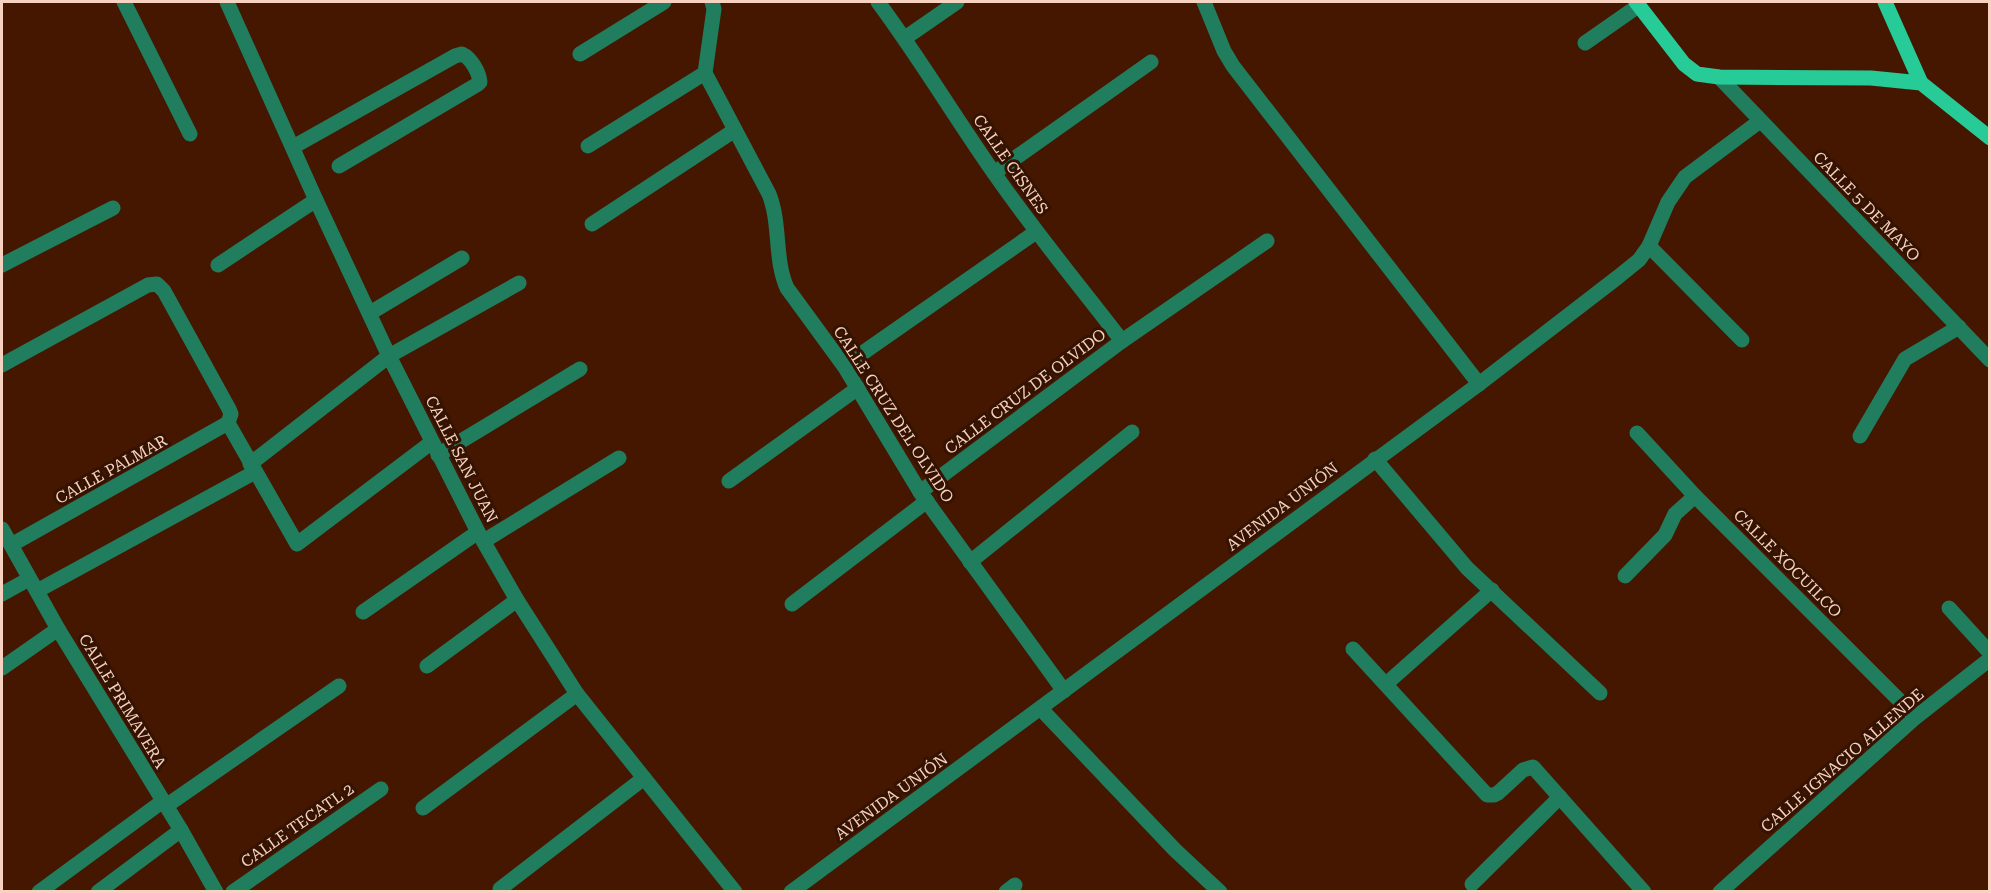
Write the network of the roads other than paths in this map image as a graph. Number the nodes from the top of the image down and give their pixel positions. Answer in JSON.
{"nodes":[{"id":1,"x":124,"y":2,"type":"edge"},
{"id":2,"x":227,"y":2,"type":"edge"},
{"id":3,"x":664,"y":2,"type":"edge"},
{"id":4,"x":712,"y":2,"type":"edge"},
{"id":5,"x":878,"y":2,"type":"edge"},
{"id":6,"x":957,"y":2,"type":"edge"},
{"id":7,"x":1204,"y":2,"type":"edge"},
{"id":8,"x":1885,"y":2,"type":"edge"},
{"id":9,"x":1637,"y":4,"type":"edge"},
{"id":10,"x":905,"y":38,"type":"junction"},
{"id":11,"x":1585,"y":43,"type":"dead end"},
{"id":12,"x":580,"y":54,"type":"dead end"},
{"id":13,"x":1150,"y":62,"type":"dead end"},
{"id":14,"x":705,"y":73,"type":"junction"},
{"id":15,"x":1719,"y":77,"type":"junction"},
{"id":16,"x":1921,"y":83,"type":"junction"},
{"id":17,"x":1760,"y":121,"type":"junction"},
{"id":18,"x":735,"y":130,"type":"junction"},
{"id":19,"x":190,"y":134,"type":"dead end"},
{"id":20,"x":1989,"y":138,"type":"edge"},
{"id":21,"x":588,"y":146,"type":"dead end"},
{"id":22,"x":293,"y":147,"type":"junction"},
{"id":23,"x":339,"y":166,"type":"dead end"},
{"id":24,"x":994,"y":173,"type":"junction"},
{"id":25,"x":316,"y":200,"type":"junction"},
{"id":26,"x":113,"y":208,"type":"dead end"},
{"id":27,"x":592,"y":224,"type":"dead end"},
{"id":28,"x":1036,"y":232,"type":"junction"},
{"id":29,"x":1267,"y":241,"type":"dead end"},
{"id":30,"x":1649,"y":246,"type":"junction"},
{"id":31,"x":462,"y":258,"type":"dead end"},
{"id":32,"x":2,"y":265,"type":"edge"},
{"id":33,"x":218,"y":266,"type":"dead end"},
{"id":34,"x":519,"y":283,"type":"dead end"},
{"id":35,"x":370,"y":313,"type":"junction"},
{"id":36,"x":1959,"y":327,"type":"junction"},
{"id":37,"x":1742,"y":340,"type":"dead end"},
{"id":38,"x":1122,"y":341,"type":"junction"},
{"id":39,"x":389,"y":356,"type":"junction"},
{"id":40,"x":1989,"y":360,"type":"edge"},
{"id":41,"x":2,"y":365,"type":"edge"},
{"id":42,"x":844,"y":366,"type":"junction"},
{"id":43,"x":580,"y":369,"type":"dead end"},
{"id":44,"x":1479,"y":384,"type":"junction"},
{"id":45,"x":858,"y":388,"type":"junction"},
{"id":46,"x":228,"y":423,"type":"junction"},
{"id":47,"x":1131,"y":432,"type":"dead end"},
{"id":48,"x":1637,"y":433,"type":"dead end"},
{"id":49,"x":1860,"y":436,"type":"dead end"},
{"id":50,"x":435,"y":449,"type":"junction"},
{"id":51,"x":619,"y":458,"type":"dead end"},
{"id":52,"x":1376,"y":459,"type":"junction"},
{"id":53,"x":253,"y":468,"type":"junction"},
{"id":54,"x":729,"y":481,"type":"dead end"},
{"id":55,"x":1695,"y":496,"type":"junction"},
{"id":56,"x":924,"y":497,"type":"junction"},
{"id":57,"x":2,"y":529,"type":"edge"},
{"id":58,"x":481,"y":536,"type":"junction"},
{"id":59,"x":11,"y":546,"type":"junction"},
{"id":60,"x":970,"y":562,"type":"junction"},
{"id":61,"x":1625,"y":576,"type":"dead end"},
{"id":62,"x":33,"y":585,"type":"junction"},
{"id":63,"x":1492,"y":590,"type":"junction"},
{"id":64,"x":2,"y":594,"type":"edge"},
{"id":65,"x":517,"y":600,"type":"junction"},
{"id":66,"x":792,"y":604,"type":"dead end"},
{"id":67,"x":1949,"y":608,"type":"dead end"},
{"id":68,"x":363,"y":612,"type":"dead end"},
{"id":69,"x":58,"y":629,"type":"junction"},
{"id":70,"x":1353,"y":649,"type":"dead end"},
{"id":71,"x":1989,"y":653,"type":"edge"},
{"id":72,"x":1989,"y":659,"type":"edge"},
{"id":73,"x":427,"y":666,"type":"dead end"},
{"id":74,"x":2,"y":668,"type":"edge"},
{"id":75,"x":1386,"y":684,"type":"junction"},
{"id":76,"x":339,"y":686,"type":"dead end"},
{"id":77,"x":1064,"y":691,"type":"junction"},
{"id":78,"x":1600,"y":693,"type":"dead end"},
{"id":79,"x":577,"y":694,"type":"junction"},
{"id":80,"x":1041,"y":709,"type":"junction"},
{"id":81,"x":1916,"y":717,"type":"junction"},
{"id":82,"x":645,"y":778,"type":"junction"},
{"id":83,"x":381,"y":789,"type":"dead end"},
{"id":84,"x":1560,"y":797,"type":"junction"},
{"id":85,"x":165,"y":804,"type":"junction"},
{"id":86,"x":423,"y":808,"type":"dead end"},
{"id":87,"x":181,"y":830,"type":"junction"},
{"id":88,"x":1472,"y":884,"type":"dead end"},
{"id":89,"x":213,"y":890,"type":"edge"},
{"id":90,"x":500,"y":890,"type":"dead end"},
{"id":91,"x":39,"y":891,"type":"edge"},
{"id":92,"x":98,"y":891,"type":"edge"},
{"id":93,"x":233,"y":891,"type":"edge"},
{"id":94,"x":735,"y":891,"type":"edge"},
{"id":95,"x":791,"y":891,"type":"edge"},
{"id":96,"x":1220,"y":891,"type":"edge"},
{"id":97,"x":1644,"y":891,"type":"edge"},
{"id":98,"x":1720,"y":891,"type":"edge"}],
"edges":[{"from":1,"to":19,"type":"street"},
{"from":2,"to":22,"type":"street","name":"CALLE SAN JUAN"},
{"from":3,"to":12,"type":"street"},
{"from":4,"to":14,"type":"street"},
{"from":5,"to":10,"type":"street","name":"CALLE CISNES"},
{"from":6,"to":10,"type":"street"},
{"from":7,"to":44,"type":"street"},
{"from":8,"to":16,"type":"main road"},
{"from":9,"to":11,"type":"street"},
{"from":9,"to":15,"type":"main road"},
{"from":10,"to":24,"type":"street","name":"CALLE CISNES"},
{"from":13,"to":24,"type":"street"},
{"from":14,"to":18,"type":"street","name":"CALLE CRUZ DEL OLVIDO"},
{"from":14,"to":21,"type":"street"},
{"from":15,"to":16,"type":"main road"},
{"from":15,"to":17,"type":"street","name":"CALLE 5 DE MAYO"},
{"from":16,"to":20,"type":"main road"},
{"from":17,"to":30,"type":"street","name":"AVENIDA UNIÓN"},
{"from":17,"to":36,"type":"street","name":"CALLE 5 DE MAYO"},
{"from":18,"to":27,"type":"street"},
{"from":18,"to":42,"type":"street","name":"CALLE CRUZ DEL OLVIDO"},
{"from":22,"to":23,"type":"street"},
{"from":22,"to":25,"type":"street","name":"CALLE SAN JUAN"},
{"from":24,"to":28,"type":"street","name":"CALLE CISNES"},
{"from":25,"to":33,"type":"street"},
{"from":25,"to":35,"type":"street","name":"CALLE SAN JUAN"},
{"from":26,"to":32,"type":"street"},
{"from":28,"to":38,"type":"street","name":"CALLE CISNES"},
{"from":28,"to":42,"type":"street"},
{"from":29,"to":38,"type":"street","name":"CALLE CRUZ DE OLVIDO"},
{"from":30,"to":37,"type":"street"},
{"from":30,"to":44,"type":"street","name":"AVENIDA UNIÓN"},
{"from":31,"to":35,"type":"street"},
{"from":34,"to":39,"type":"street"},
{"from":35,"to":39,"type":"street","name":"CALLE SAN JUAN"},
{"from":36,"to":40,"type":"street","name":"CALLE 5 DE MAYO"},
{"from":36,"to":49,"type":"street"},
{"from":38,"to":56,"type":"street","name":"CALLE CRUZ DE OLVIDO"},
{"from":39,"to":50,"type":"street","name":"CALLE SAN JUAN"},
{"from":39,"to":53,"type":"street"},
{"from":41,"to":46,"type":"street"},
{"from":42,"to":45,"type":"street","name":"CALLE CRUZ DEL OLVIDO"},
{"from":43,"to":50,"type":"street"},
{"from":44,"to":52,"type":"street","name":"AVENIDA UNIÓN"},
{"from":45,"to":54,"type":"street"},
{"from":45,"to":56,"type":"street","name":"CALLE CRUZ DEL OLVIDO"},
{"from":46,"to":53,"type":"street"},
{"from":46,"to":59,"type":"street","name":"CALLE PALMAR"},
{"from":47,"to":60,"type":"street"},
{"from":48,"to":55,"type":"street","name":"CALLE XOCUILCO"},
{"from":50,"to":53,"type":"street"},
{"from":50,"to":58,"type":"street","name":"CALLE SAN JUAN"},
{"from":51,"to":58,"type":"street"},
{"from":52,"to":63,"type":"street"},
{"from":52,"to":77,"type":"street","name":"AVENIDA UNIÓN"},
{"from":53,"to":62,"type":"street"},
{"from":55,"to":61,"type":"street"},
{"from":55,"to":81,"type":"street","name":"CALLE XOCUILCO"},
{"from":56,"to":60,"type":"street","name":"CALLE CRUZ DEL OLVIDO"},
{"from":56,"to":66,"type":"street","name":"CALLE CRUZ DE OLVIDO"},
{"from":57,"to":59,"type":"street","name":"CALLE PRIMAVERA"},
{"from":58,"to":65,"type":"street","name":"CALLE SAN JUAN"},
{"from":58,"to":68,"type":"street"},
{"from":59,"to":62,"type":"street","name":"CALLE PRIMAVERA"},
{"from":60,"to":77,"type":"street","name":"CALLE CRUZ DEL OLVIDO"},
{"from":62,"to":64,"type":"street"},
{"from":62,"to":69,"type":"street","name":"CALLE PRIMAVERA"},
{"from":63,"to":75,"type":"street"},
{"from":63,"to":78,"type":"street"},
{"from":65,"to":73,"type":"street"},
{"from":65,"to":79,"type":"street","name":"CALLE SAN JUAN"},
{"from":67,"to":71,"type":"street"},
{"from":69,"to":74,"type":"street"},
{"from":69,"to":85,"type":"street","name":"CALLE PRIMAVERA"},
{"from":70,"to":75,"type":"street"},
{"from":72,"to":81,"type":"street","name":"CALLE IGNACIO ALLENDE"},
{"from":75,"to":84,"type":"street"},
{"from":76,"to":85,"type":"street"},
{"from":77,"to":80,"type":"street","name":"AVENIDA UNIÓN"},
{"from":79,"to":82,"type":"street","name":"CALLE SAN JUAN"},
{"from":79,"to":86,"type":"street"},
{"from":80,"to":95,"type":"street","name":"AVENIDA UNIÓN"},
{"from":80,"to":96,"type":"street"},
{"from":81,"to":98,"type":"street","name":"CALLE IGNACIO ALLENDE"},
{"from":82,"to":90,"type":"street"},
{"from":82,"to":94,"type":"street","name":"CALLE SAN JUAN"},
{"from":83,"to":93,"type":"street","name":"CALLE TECATL 2"},
{"from":84,"to":88,"type":"street"},
{"from":84,"to":97,"type":"street"},
{"from":85,"to":87,"type":"street","name":"CALLE PRIMAVERA"},
{"from":85,"to":91,"type":"street"},
{"from":87,"to":89,"type":"street","name":"CALLE PRIMAVERA"},
{"from":87,"to":92,"type":"street"}]}
